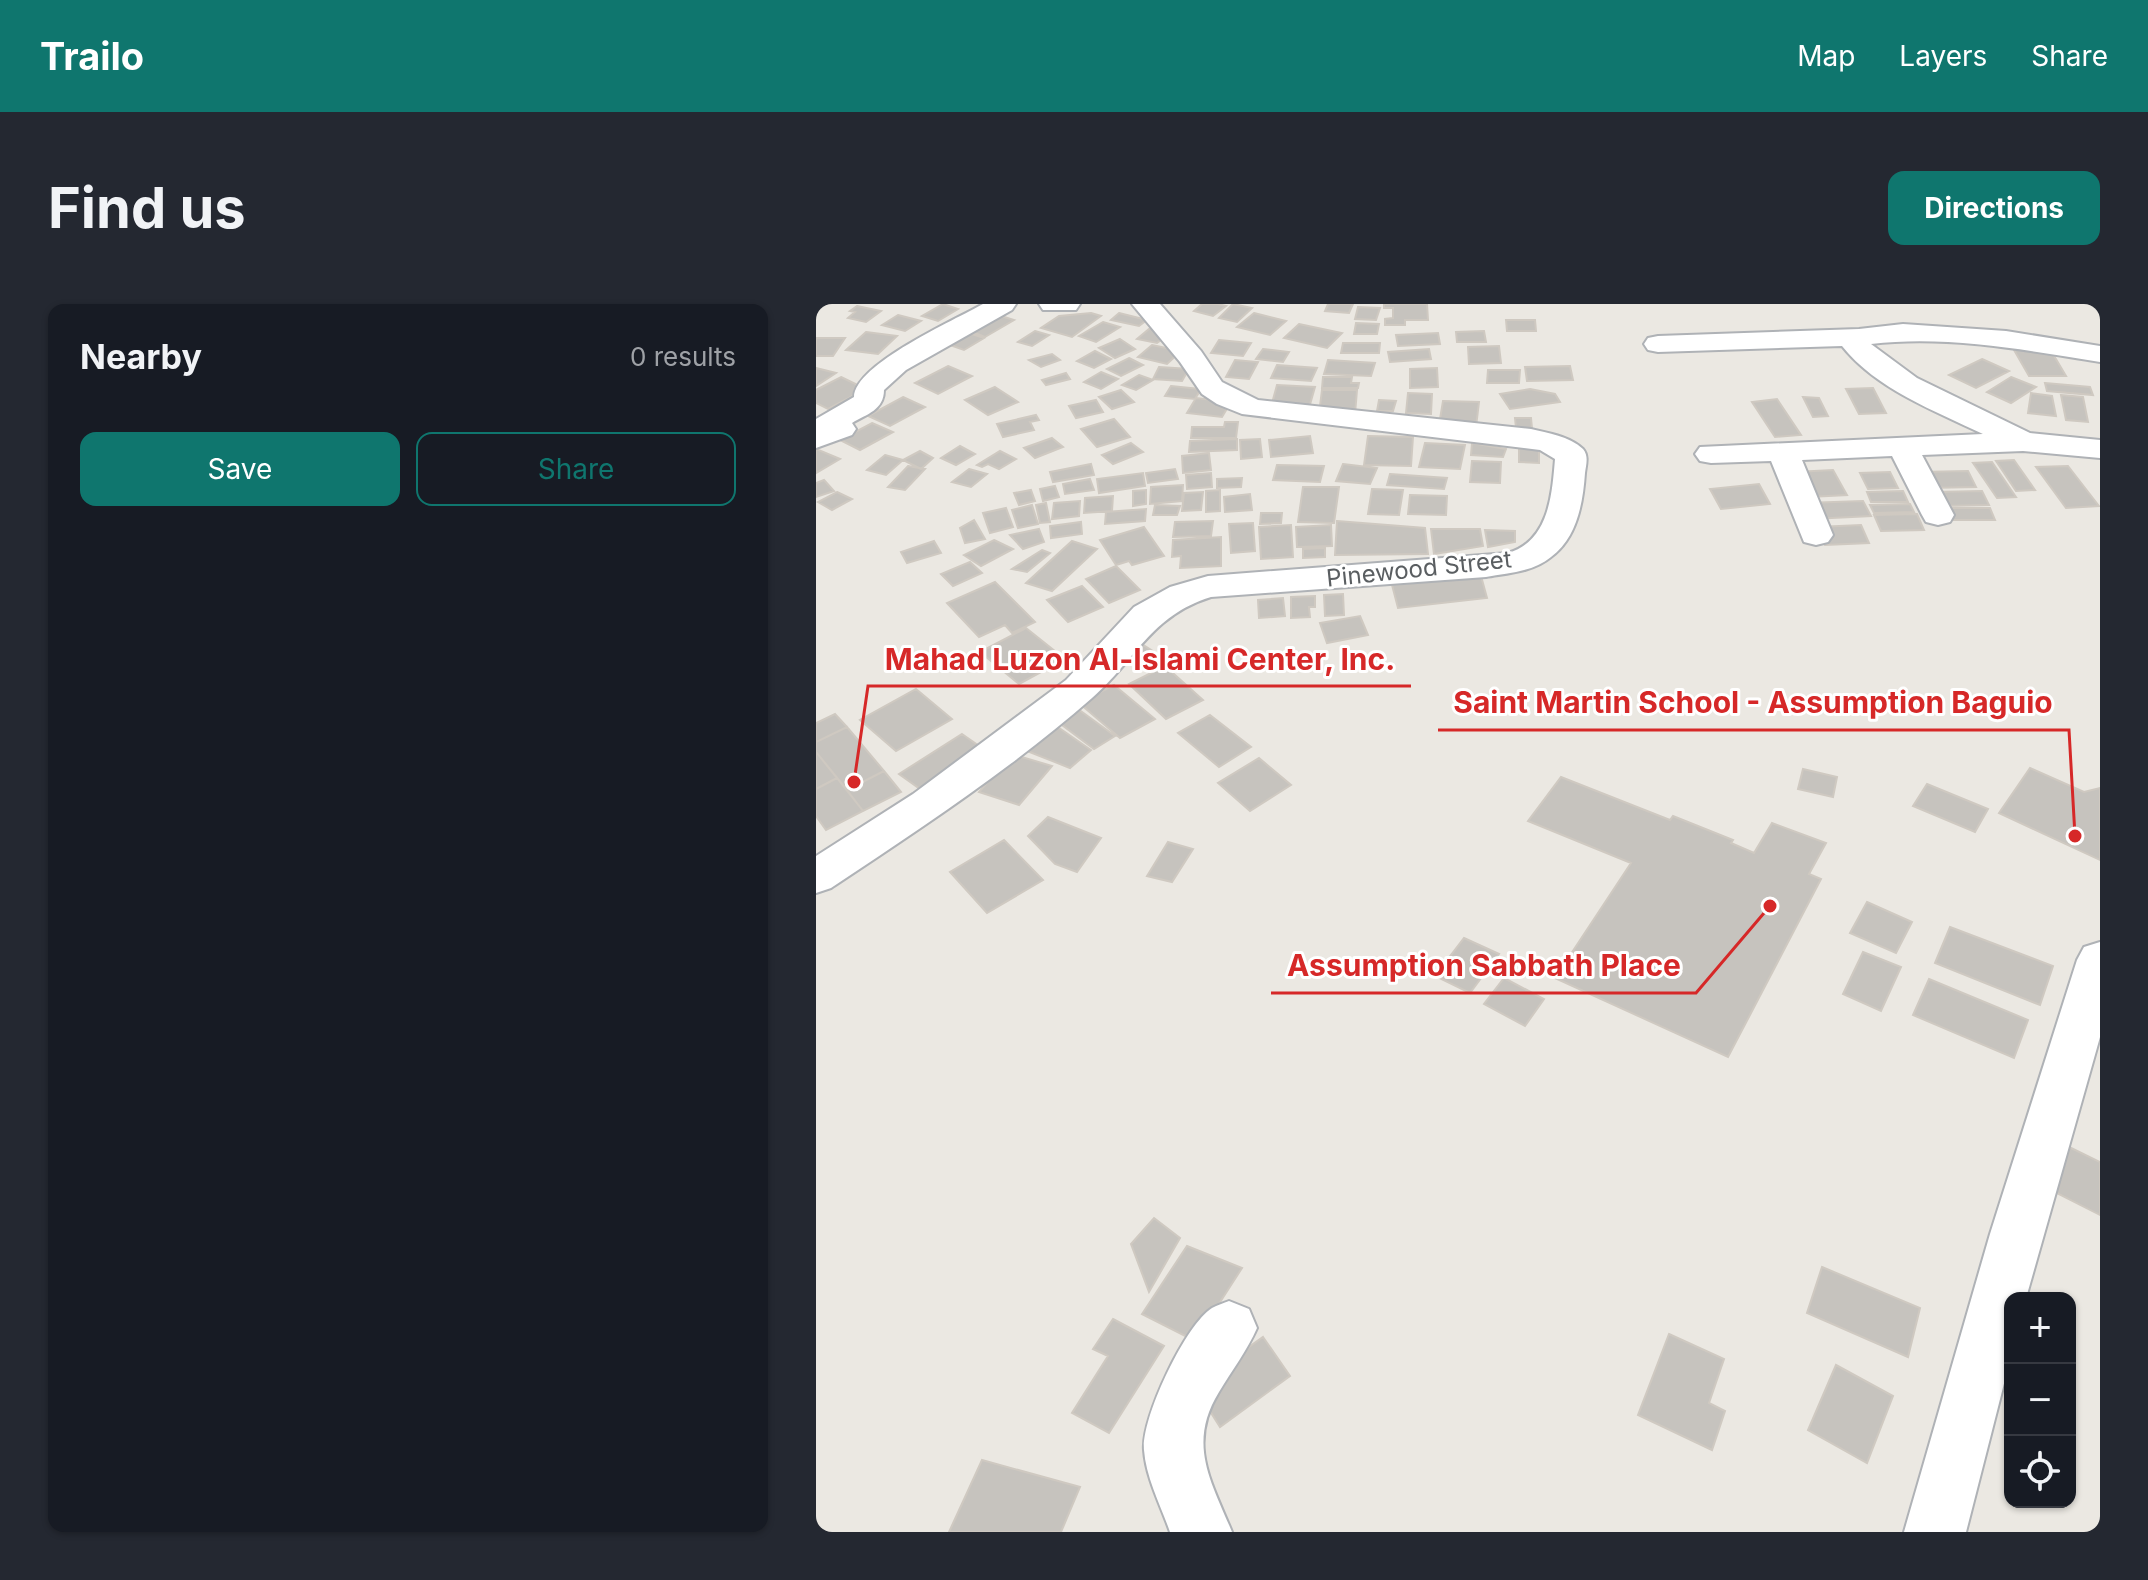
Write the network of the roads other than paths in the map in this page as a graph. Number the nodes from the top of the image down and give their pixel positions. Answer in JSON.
{"nodes":[{"id":1,"x":1003,"y":304,"type":"edge"},
{"id":2,"x":1052,"y":304,"type":"edge"},
{"id":3,"x":1067,"y":304,"type":"edge"},
{"id":4,"x":1145,"y":304,"type":"edge"},
{"id":5,"x":1859,"y":337,"type":"junction"},
{"id":6,"x":1658,"y":344,"type":"dead end"},
{"id":7,"x":2100,"y":354,"type":"edge"},
{"id":8,"x":816,"y":439,"type":"edge"},
{"id":9,"x":2023,"y":442,"type":"junction"},
{"id":10,"x":1902,"y":446,"type":"junction"},
{"id":11,"x":2100,"y":449,"type":"edge"},
{"id":12,"x":1783,"y":452,"type":"junction"},
{"id":13,"x":1711,"y":454,"type":"dead end"},
{"id":14,"x":1938,"y":515,"type":"dead end"},
{"id":15,"x":1816,"y":535,"type":"dead end"},
{"id":16,"x":816,"y":877,"type":"edge"},
{"id":17,"x":2100,"y":960,"type":"edge"},
{"id":18,"x":1229,"y":1328,"type":"dead end"},
{"id":19,"x":1201,"y":1532,"type":"edge"},
{"id":20,"x":1935,"y":1532,"type":"edge"}],
"edges":[{"from":1,"to":8,"type":"street"},
{"from":2,"to":3,"type":"street"},
{"from":4,"to":16,"type":"street","name":"Pinewood Street"},
{"from":5,"to":6,"type":"street"},
{"from":5,"to":7,"type":"street"},
{"from":5,"to":9,"type":"street"},
{"from":9,"to":10,"type":"street"},
{"from":9,"to":11,"type":"street"},
{"from":10,"to":12,"type":"street"},
{"from":10,"to":14,"type":"street"},
{"from":12,"to":13,"type":"street"},
{"from":12,"to":15,"type":"street"},
{"from":17,"to":20,"type":"street"},
{"from":18,"to":19,"type":"street"}]}
